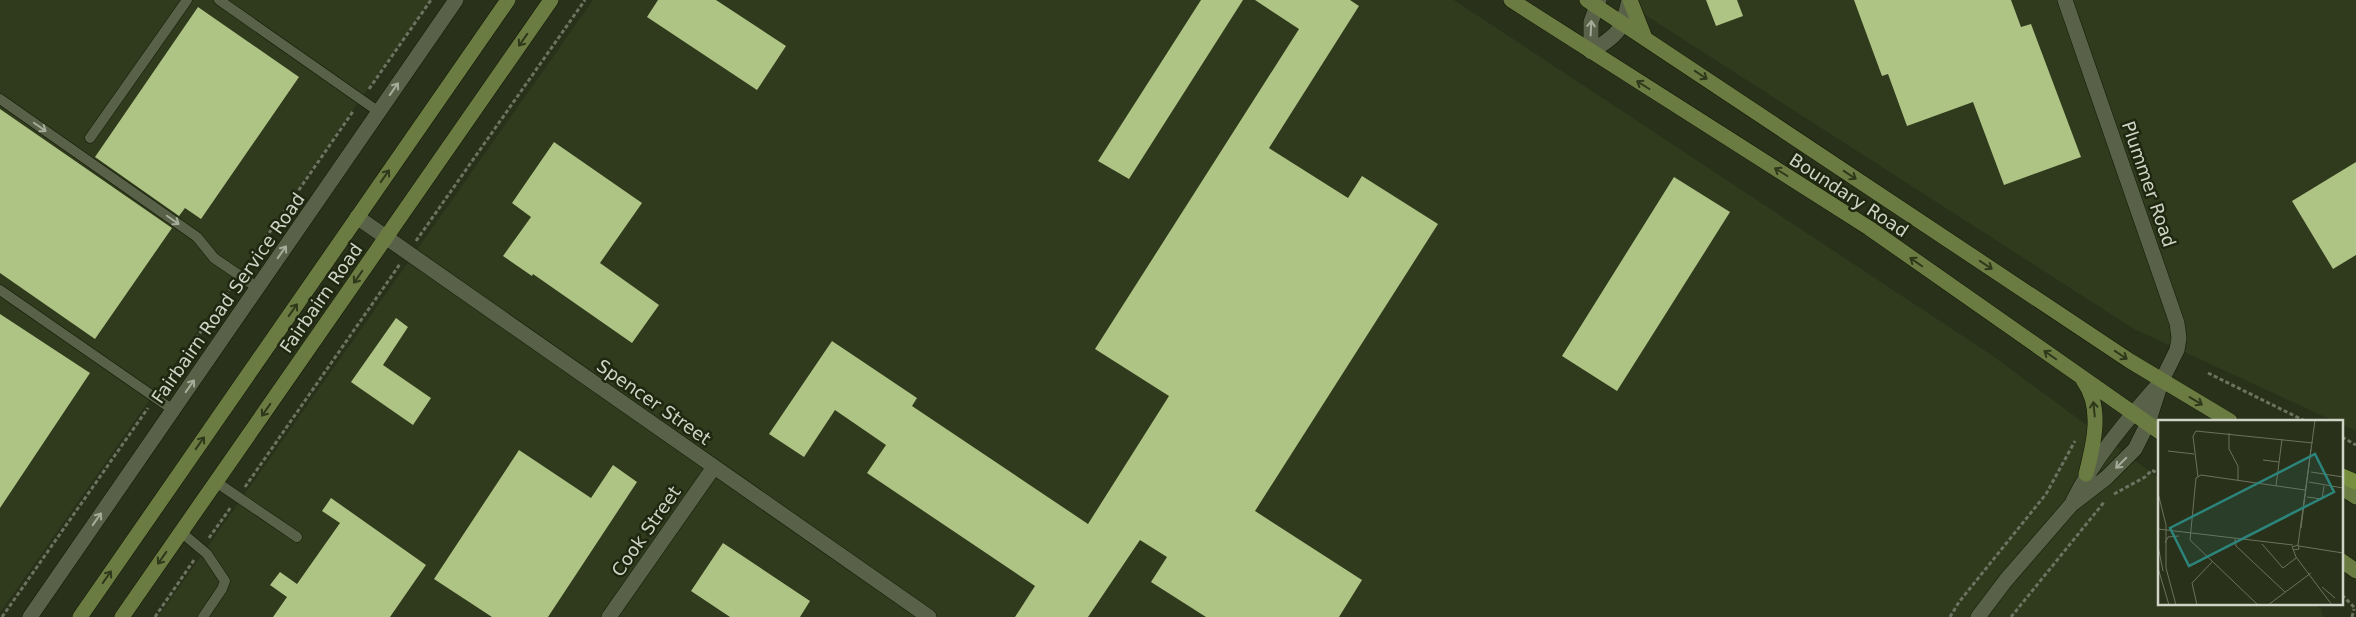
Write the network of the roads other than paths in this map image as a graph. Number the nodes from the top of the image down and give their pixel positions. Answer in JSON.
{"nodes":[{"id":1,"x":187,"y":0,"type":"edge"},
{"id":2,"x":219,"y":0,"type":"edge"},
{"id":3,"x":456,"y":0,"type":"edge"},
{"id":4,"x":508,"y":0,"type":"edge"},
{"id":5,"x":551,"y":0,"type":"edge"},
{"id":6,"x":1510,"y":0,"type":"edge"},
{"id":7,"x":1630,"y":0,"type":"edge"},
{"id":8,"x":2065,"y":0,"type":"edge"},
{"id":9,"x":1594,"y":2,"type":"edge"},
{"id":10,"x":1624,"y":24,"type":"junction"},
{"id":11,"x":1645,"y":38,"type":"junction"},
{"id":12,"x":1590,"y":52,"type":"junction"},
{"id":13,"x":0,"y":99,"type":"edge"},
{"id":14,"x":379,"y":112,"type":"junction"},
{"id":15,"x":90,"y":138,"type":"dead end"},
{"id":16,"x":357,"y":217,"type":"junction"},
{"id":17,"x":386,"y":237,"type":"junction"},
{"id":18,"x":258,"y":288,"type":"junction"},
{"id":19,"x":0,"y":290,"type":"edge"},
{"id":20,"x":2080,"y":376,"type":"junction"},
{"id":21,"x":2162,"y":380,"type":"junction"},
{"id":22,"x":173,"y":410,"type":"junction"},
{"id":23,"x":2132,"y":413,"type":"junction"},
{"id":24,"x":2228,"y":420,"type":"edge"},
{"id":25,"x":2154,"y":428,"type":"edge"},
{"id":26,"x":714,"y":467,"type":"junction"},
{"id":27,"x":2086,"y":474,"type":"junction"},
{"id":28,"x":2344,"y":477,"type":"edge"},
{"id":29,"x":216,"y":482,"type":"junction"},
{"id":30,"x":2356,"y":482,"type":"edge"},
{"id":31,"x":2344,"y":489,"type":"edge"},
{"id":32,"x":2356,"y":497,"type":"edge"},
{"id":33,"x":2071,"y":504,"type":"junction"},
{"id":34,"x":181,"y":532,"type":"junction"},
{"id":35,"x":297,"y":537,"type":"dead end"},
{"id":36,"x":2344,"y":562,"type":"edge"},
{"id":37,"x":2356,"y":571,"type":"edge"},
{"id":38,"x":30,"y":617,"type":"edge"},
{"id":39,"x":80,"y":617,"type":"edge"},
{"id":40,"x":122,"y":617,"type":"edge"},
{"id":41,"x":203,"y":617,"type":"edge"},
{"id":42,"x":609,"y":617,"type":"edge"},
{"id":43,"x":929,"y":617,"type":"edge"},
{"id":44,"x":1978,"y":617,"type":"edge"}],
"edges":[{"from":1,"to":15,"type":"lane"},
{"from":2,"to":14,"type":"lane"},
{"from":14,"to":3,"type":"street","name":"Fairbairn Road Service Road","one_way":true},
{"from":16,"to":4,"type":"main road","name":"Fairbairn Road","one_way":true},
{"from":5,"to":17,"type":"main road","name":"Fairbairn Road","one_way":true},
{"from":6,"to":12,"type":"main road","name":"Boundary Road"},
{"from":7,"to":10,"type":"street"},
{"from":7,"to":11,"type":"main road"},
{"from":8,"to":21,"type":"street","name":"Plummer Road"},
{"from":9,"to":10,"type":"main road","name":"Boundary Road"},
{"from":12,"to":9,"type":"street","one_way":true},
{"from":10,"to":11,"type":"main road","name":"Boundary Road"},
{"from":10,"to":12,"type":"street"},
{"from":11,"to":21,"type":"main road","name":"Boundary Road","one_way":true},
{"from":20,"to":12,"type":"main road","name":"Boundary Road","one_way":true},
{"from":13,"to":18,"type":"lane","one_way":true},
{"from":18,"to":14,"type":"street","name":"Fairbairn Road Service Road","one_way":true},
{"from":16,"to":17,"type":"street","name":"Spencer Street"},
{"from":39,"to":16,"type":"main road","name":"Fairbairn Road","one_way":true},
{"from":17,"to":26,"type":"street","name":"Spencer Street"},
{"from":17,"to":29,"type":"main road","name":"Fairbairn Road","one_way":true},
{"from":22,"to":18,"type":"street","name":"Fairbairn Road Service Road","one_way":true},
{"from":19,"to":22,"type":"lane"},
{"from":20,"to":23,"type":"main road","name":"Boundary Road"},
{"from":27,"to":20,"type":"main road","one_way":true},
{"from":21,"to":23,"type":"street","name":"Plummer Road"},
{"from":21,"to":24,"type":"main road","name":"Boundary Road","one_way":true},
{"from":21,"to":25,"type":"street","name":"Plummer Road"},
{"from":38,"to":22,"type":"street","name":"Fairbairn Road Service Road","one_way":true},
{"from":23,"to":25,"type":"main road","name":"Boundary Road"},
{"from":23,"to":27,"type":"street"},
{"from":25,"to":33,"type":"street","one_way":true},
{"from":26,"to":42,"type":"street","name":"Cook Street"},
{"from":26,"to":43,"type":"street","name":"Spencer Street"},
{"from":27,"to":33,"type":"street"},
{"from":28,"to":30,"type":"highway"},
{"from":29,"to":34,"type":"main road","name":"Fairbairn Road"},
{"from":29,"to":35,"type":"lane"},
{"from":31,"to":32,"type":"main road"},
{"from":33,"to":44,"type":"street"},
{"from":34,"to":40,"type":"main road","name":"Fairbairn Road","one_way":true},
{"from":34,"to":41,"type":"lane"},
{"from":36,"to":37,"type":"main road"}]}
